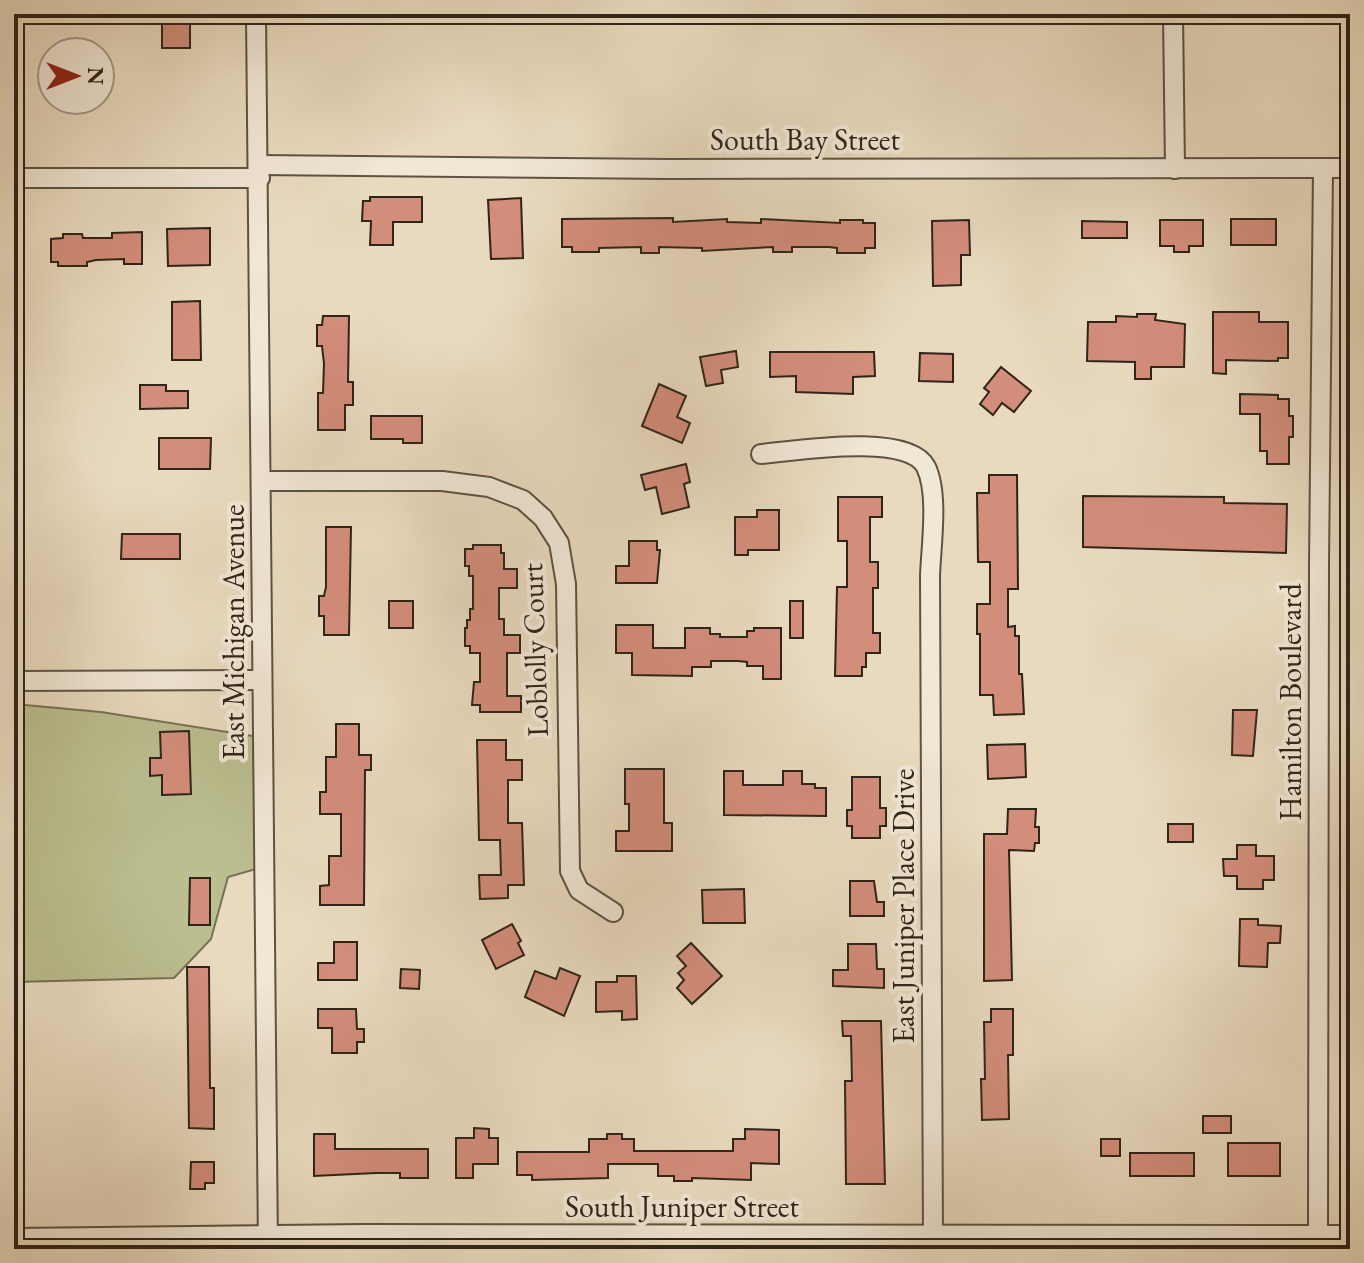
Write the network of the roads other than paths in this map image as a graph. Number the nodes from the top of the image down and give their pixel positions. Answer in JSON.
{"nodes":[{"id":1,"x":256,"y":14,"type":"edge"},
{"id":2,"x":1173,"y":14,"type":"edge"},
{"id":3,"x":1350,"y":168,"type":"edge"},
{"id":4,"x":1175,"y":169,"type":"junction"},
{"id":5,"x":1323,"y":169,"type":"junction"},
{"id":6,"x":259,"y":172,"type":"junction"},
{"id":7,"x":14,"y":178,"type":"edge"},
{"id":8,"x":761,"y":454,"type":"dead end"},
{"id":9,"x":261,"y":481,"type":"junction"},
{"id":10,"x":262,"y":680,"type":"junction"},
{"id":11,"x":14,"y":681,"type":"edge"},
{"id":12,"x":613,"y":912,"type":"dead end"},
{"id":13,"x":1318,"y":1235,"type":"junction"},
{"id":14,"x":1350,"y":1235,"type":"edge"},
{"id":15,"x":933,"y":1236,"type":"junction"},
{"id":16,"x":14,"y":1238,"type":"edge"},
{"id":17,"x":268,"y":1242,"type":"edge"},
{"id":18,"x":684,"y":1242,"type":"edge"}],
"edges":[{"from":1,"to":6,"type":"street","name":"East Michigan Avenue"},
{"from":2,"to":4,"type":"street"},
{"from":3,"to":5,"type":"street","name":"South Bay Street"},
{"from":4,"to":5,"type":"street","name":"South Bay Street"},
{"from":4,"to":6,"type":"street","name":"South Bay Street"},
{"from":5,"to":13,"type":"street","name":"Hamilton Boulevard"},
{"from":6,"to":7,"type":"street","name":"South Bay Street"},
{"from":6,"to":9,"type":"street","name":"East Michigan Avenue"},
{"from":8,"to":15,"type":"street","name":"East Juniper Place Drive"},
{"from":9,"to":10,"type":"street","name":"East Michigan Avenue"},
{"from":9,"to":12,"type":"street","name":"Loblolly Court"},
{"from":10,"to":11,"type":"street"},
{"from":10,"to":17,"type":"street","name":"East Michigan Avenue"},
{"from":13,"to":14,"type":"street","name":"South Juniper Street"},
{"from":13,"to":15,"type":"street","name":"South Juniper Street"},
{"from":15,"to":18,"type":"street","name":"South Juniper Street"},
{"from":16,"to":17,"type":"street","name":"South Juniper Street"},
{"from":17,"to":18,"type":"street","name":"South Juniper Street"}]}
